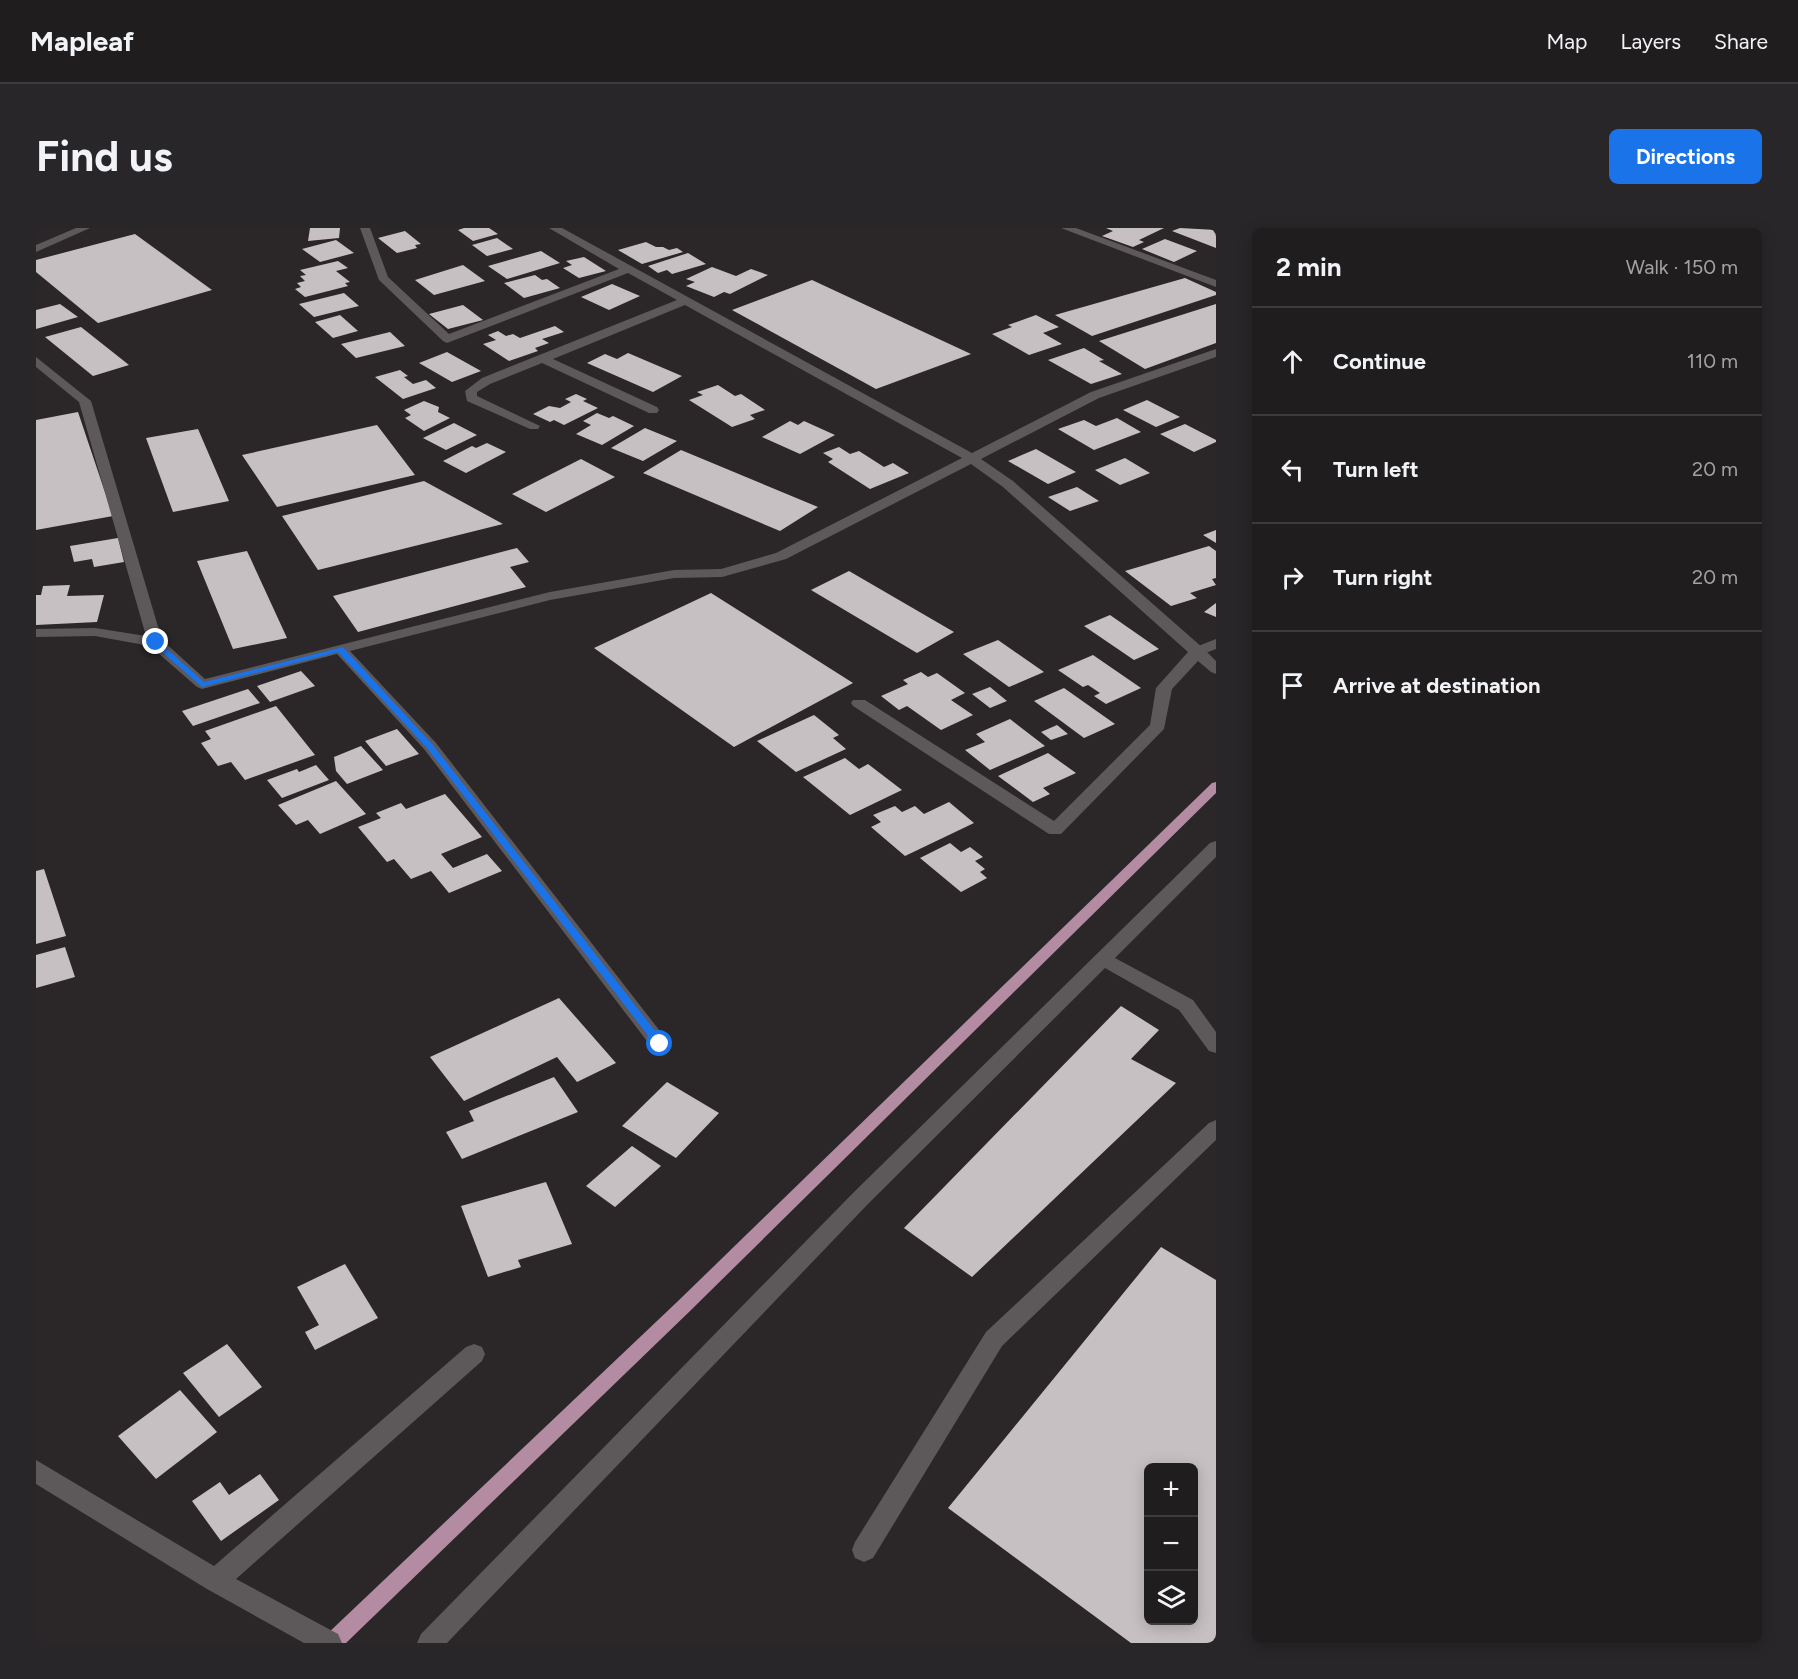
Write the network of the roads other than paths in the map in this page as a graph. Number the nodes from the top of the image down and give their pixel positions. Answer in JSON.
{"nodes":[{"id":1,"x":85,"y":228,"type":"edge"},
{"id":2,"x":365,"y":228,"type":"edge"},
{"id":3,"x":554,"y":228,"type":"edge"},
{"id":4,"x":1066,"y":228,"type":"edge"},
{"id":5,"x":36,"y":249,"type":"edge"},
{"id":6,"x":628,"y":269,"type":"junction"},
{"id":7,"x":1216,"y":284,"type":"edge"},
{"id":8,"x":688,"y":300,"type":"junction"},
{"id":9,"x":1216,"y":352,"type":"edge"},
{"id":10,"x":544,"y":359,"type":"junction"},
{"id":11,"x":36,"y":361,"type":"edge"},
{"id":12,"x":653,"y":410,"type":"dead end"},
{"id":13,"x":534,"y":426,"type":"dead end"},
{"id":14,"x":970,"y":458,"type":"junction"},
{"id":15,"x":36,"y":633,"type":"edge"},
{"id":16,"x":156,"y":642,"type":"junction"},
{"id":17,"x":1216,"y":643,"type":"edge"},
{"id":18,"x":340,"y":649,"type":"junction"},
{"id":19,"x":1198,"y":651,"type":"junction"},
{"id":20,"x":1216,"y":669,"type":"edge"},
{"id":21,"x":859,"y":703,"type":"dead end"},
{"id":22,"x":1216,"y":847,"type":"edge"},
{"id":23,"x":1103,"y":959,"type":"junction"},
{"id":24,"x":660,"y":1044,"type":"dead end"},
{"id":25,"x":1216,"y":1046,"type":"edge"},
{"id":26,"x":1216,"y":1128,"type":"edge"},
{"id":27,"x":474,"y":1354,"type":"dead end"},
{"id":28,"x":36,"y":1471,"type":"edge"},
{"id":29,"x":864,"y":1550,"type":"dead end"},
{"id":30,"x":216,"y":1581,"type":"junction"},
{"id":31,"x":329,"y":1643,"type":"edge"},
{"id":32,"x":430,"y":1643,"type":"edge"}],
"edges":[{"from":1,"to":5,"type":"street"},
{"from":2,"to":6,"type":"street"},
{"from":3,"to":6,"type":"street"},
{"from":4,"to":7,"type":"street"},
{"from":6,"to":8,"type":"street"},
{"from":8,"to":10,"type":"street"},
{"from":8,"to":14,"type":"street"},
{"from":9,"to":14,"type":"street"},
{"from":10,"to":12,"type":"street"},
{"from":10,"to":13,"type":"street"},
{"from":11,"to":16,"type":"street"},
{"from":14,"to":18,"type":"street"},
{"from":14,"to":19,"type":"street"},
{"from":15,"to":16,"type":"street"},
{"from":16,"to":18,"type":"street"},
{"from":17,"to":19,"type":"street"},
{"from":18,"to":24,"type":"street"},
{"from":19,"to":20,"type":"street"},
{"from":19,"to":21,"type":"street"},
{"from":22,"to":23,"type":"street"},
{"from":23,"to":25,"type":"street"},
{"from":23,"to":32,"type":"street"},
{"from":26,"to":29,"type":"street"},
{"from":27,"to":30,"type":"street"},
{"from":28,"to":30,"type":"street"},
{"from":30,"to":31,"type":"street"}]}
